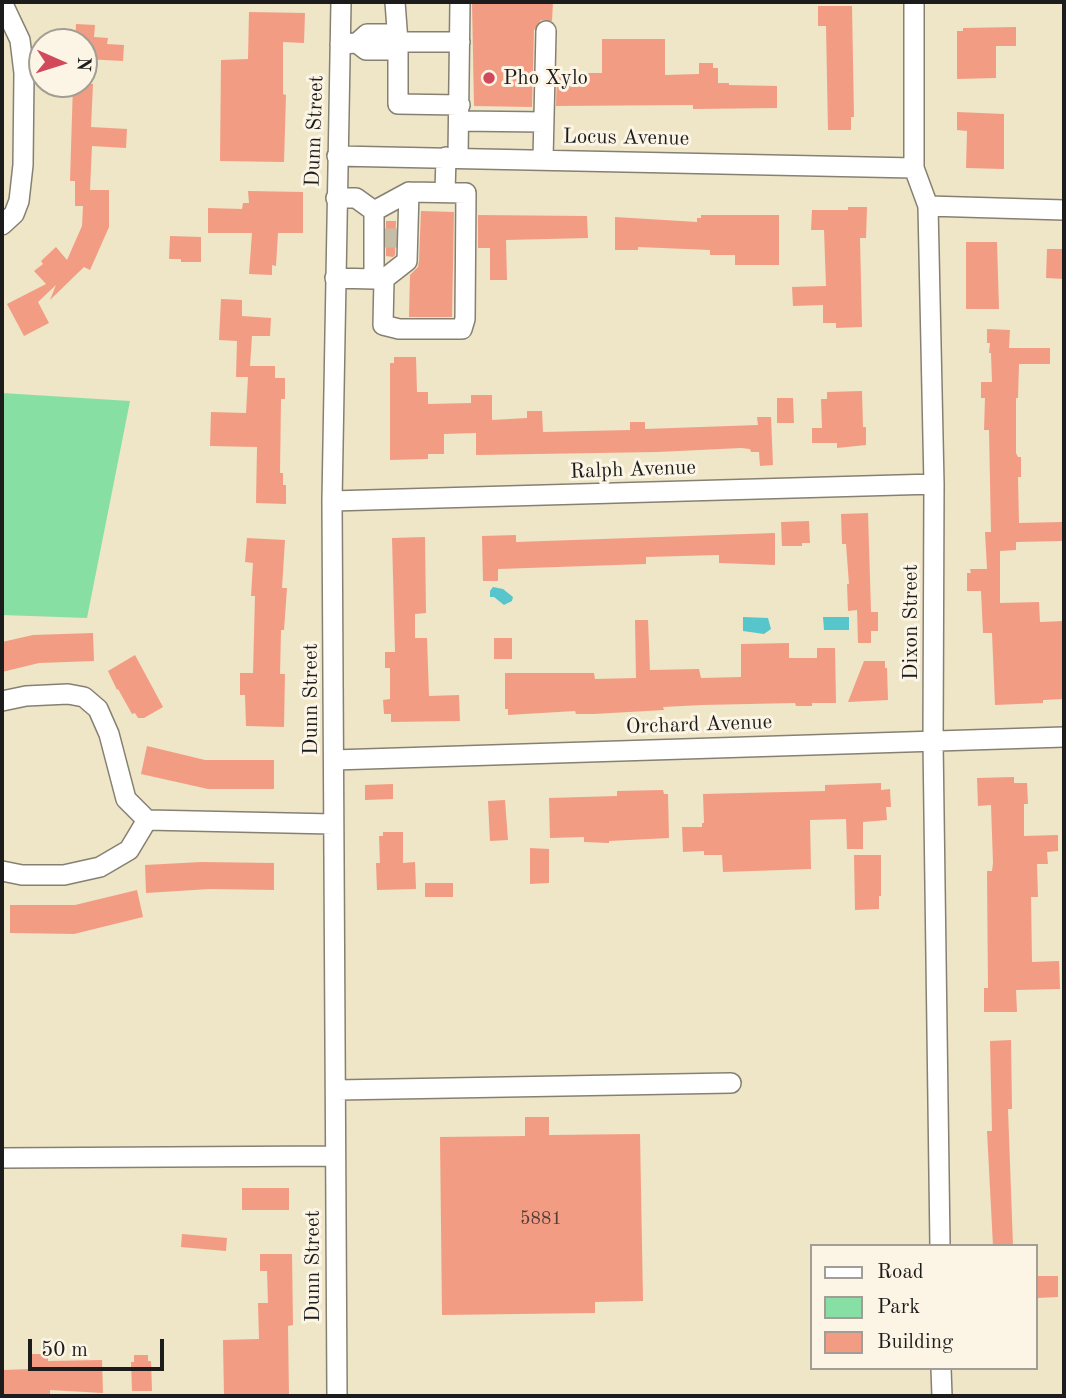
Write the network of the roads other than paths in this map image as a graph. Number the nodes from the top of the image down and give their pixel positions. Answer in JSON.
{"nodes":[{"id":1,"x":2,"y":2,"type":"edge"},
{"id":2,"x":341,"y":2,"type":"edge"},
{"id":3,"x":395,"y":2,"type":"edge"},
{"id":4,"x":460,"y":2,"type":"edge"},
{"id":5,"x":914,"y":2,"type":"edge"},
{"id":6,"x":546,"y":31,"type":"dead end"},
{"id":7,"x":396,"y":42,"type":"junction"},
{"id":8,"x":460,"y":42,"type":"junction"},
{"id":9,"x":348,"y":43,"type":"junction"},
{"id":10,"x":459,"y":113,"type":"junction"},
{"id":11,"x":544,"y":122,"type":"junction"},
{"id":12,"x":337,"y":156,"type":"junction"},
{"id":13,"x":452,"y":157,"type":"junction"},
{"id":14,"x":543,"y":159,"type":"junction"},
{"id":15,"x":914,"y":168,"type":"junction"},
{"id":16,"x":409,"y":192,"type":"junction"},
{"id":17,"x":445,"y":192,"type":"junction"},
{"id":18,"x":336,"y":198,"type":"junction"},
{"id":19,"x":928,"y":206,"type":"junction"},
{"id":20,"x":1064,"y":210,"type":"edge"},
{"id":21,"x":374,"y":211,"type":"junction"},
{"id":22,"x":2,"y":225,"type":"edge"},
{"id":23,"x":335,"y":278,"type":"junction"},
{"id":24,"x":379,"y":279,"type":"junction"},
{"id":25,"x":934,"y":484,"type":"junction"},
{"id":26,"x":332,"y":501,"type":"junction"},
{"id":27,"x":2,"y":701,"type":"edge"},
{"id":28,"x":1064,"y":737,"type":"edge"},
{"id":29,"x":933,"y":741,"type":"junction"},
{"id":30,"x":334,"y":760,"type":"junction"},
{"id":31,"x":147,"y":820,"type":"junction"},
{"id":32,"x":333,"y":824,"type":"junction"},
{"id":33,"x":2,"y":871,"type":"edge"},
{"id":34,"x":731,"y":1083,"type":"dead end"},
{"id":35,"x":337,"y":1090,"type":"junction"},
{"id":36,"x":335,"y":1156,"type":"junction"},
{"id":37,"x":2,"y":1158,"type":"edge"},
{"id":38,"x":940,"y":1244,"type":"edge"},
{"id":39,"x":941,"y":1370,"type":"edge"},
{"id":40,"x":337,"y":1396,"type":"edge"},
{"id":41,"x":942,"y":1396,"type":"edge"}],
"edges":[{"from":1,"to":22,"type":"street"},
{"from":2,"to":9,"type":"street","name":"Dunn Street"},
{"from":3,"to":7,"type":"street"},
{"from":4,"to":8,"type":"street"},
{"from":5,"to":15,"type":"street","name":"Dixon Street"},
{"from":6,"to":11,"type":"street"},
{"from":7,"to":8,"type":"street"},
{"from":7,"to":9,"type":"street"},
{"from":7,"to":10,"type":"street"},
{"from":8,"to":10,"type":"street"},
{"from":9,"to":12,"type":"street","name":"Dunn Street"},
{"from":10,"to":11,"type":"street"},
{"from":10,"to":13,"type":"street"},
{"from":11,"to":14,"type":"street"},
{"from":12,"to":13,"type":"street","name":"Locus Avenue"},
{"from":12,"to":18,"type":"street","name":"Dunn Street"},
{"from":13,"to":14,"type":"street","name":"Locus Avenue"},
{"from":13,"to":17,"type":"street"},
{"from":14,"to":15,"type":"street","name":"Locus Avenue"},
{"from":15,"to":19,"type":"street","name":"Dixon Street"},
{"from":16,"to":17,"type":"street"},
{"from":16,"to":21,"type":"street"},
{"from":16,"to":24,"type":"street"},
{"from":17,"to":24,"type":"street"},
{"from":18,"to":21,"type":"street"},
{"from":18,"to":23,"type":"street","name":"Dunn Street"},
{"from":19,"to":20,"type":"street"},
{"from":19,"to":25,"type":"street","name":"Dixon Street"},
{"from":21,"to":24,"type":"street"},
{"from":23,"to":24,"type":"street"},
{"from":23,"to":26,"type":"street","name":"Dunn Street"},
{"from":25,"to":26,"type":"street","name":"Ralph Avenue"},
{"from":25,"to":29,"type":"street","name":"Dixon Street"},
{"from":26,"to":30,"type":"street","name":"Dunn Street"},
{"from":27,"to":31,"type":"street"},
{"from":28,"to":29,"type":"street","name":"Orchard Avenue"},
{"from":29,"to":30,"type":"street","name":"Orchard Avenue"},
{"from":29,"to":38,"type":"street","name":"Dixon Street"},
{"from":30,"to":32,"type":"street","name":"Dunn Street"},
{"from":31,"to":32,"type":"street"},
{"from":31,"to":33,"type":"street"},
{"from":32,"to":35,"type":"street","name":"Dunn Street"},
{"from":34,"to":35,"type":"street"},
{"from":35,"to":36,"type":"street","name":"Dunn Street"},
{"from":36,"to":37,"type":"street"},
{"from":36,"to":40,"type":"street","name":"Dunn Street"},
{"from":39,"to":41,"type":"street"}]}
